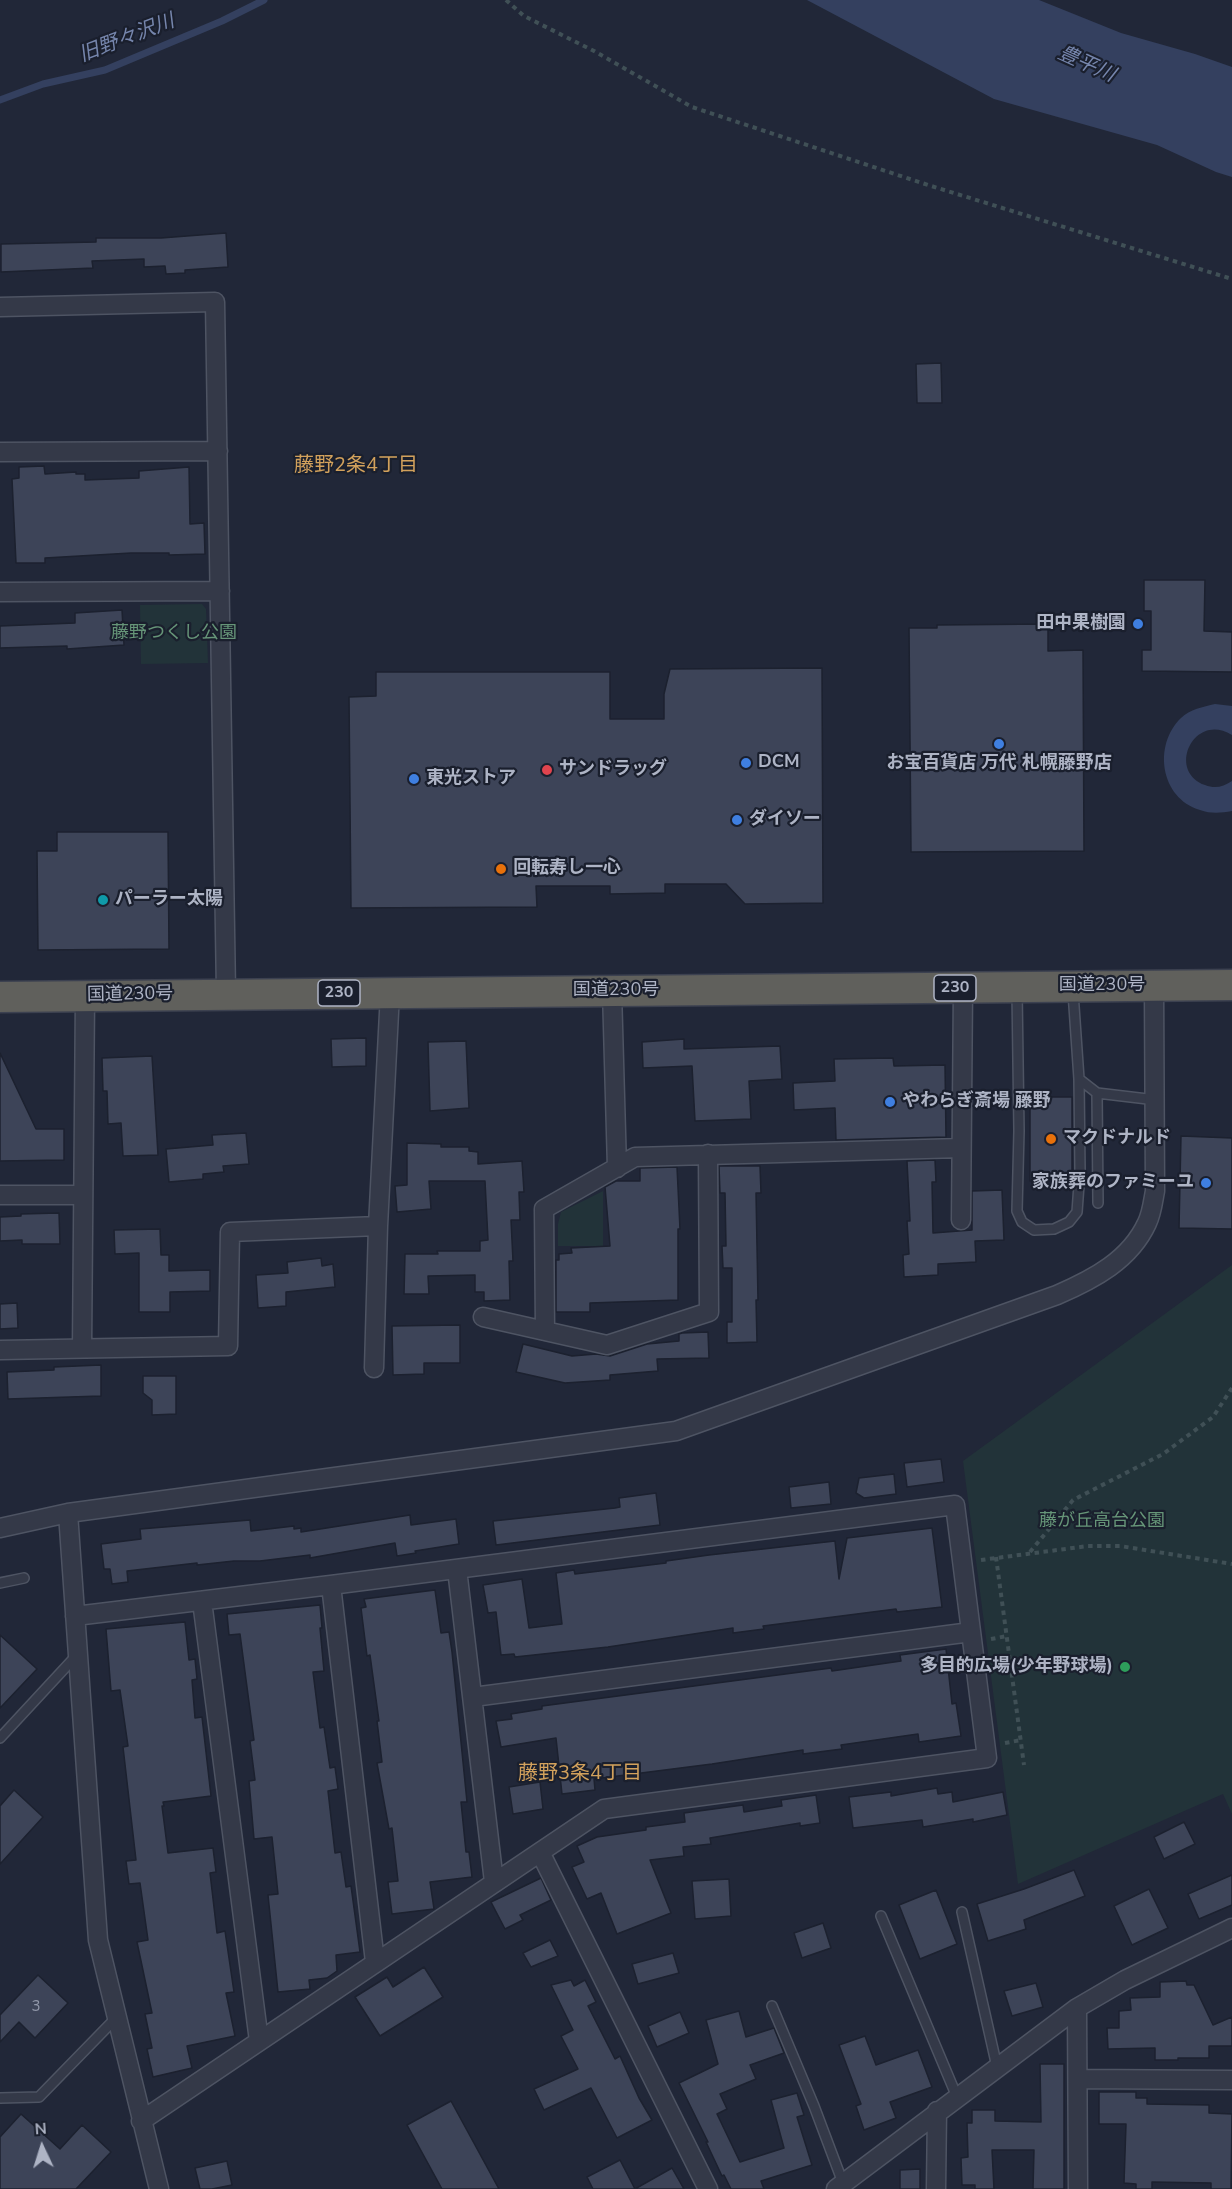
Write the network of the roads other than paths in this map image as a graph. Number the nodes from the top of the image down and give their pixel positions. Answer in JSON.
{"nodes":[{"id":1,"x":0,"y":307,"type":"edge"},
{"id":2,"x":218,"y":451,"type":"junction"},
{"id":3,"x":0,"y":452,"type":"edge"},
{"id":4,"x":220,"y":591,"type":"junction"},
{"id":5,"x":0,"y":592,"type":"edge"},
{"id":6,"x":1232,"y":985,"type":"edge"},
{"id":7,"x":1154,"y":986,"type":"junction"},
{"id":8,"x":1017,"y":987,"type":"junction"},
{"id":9,"x":1072,"y":987,"type":"junction"},
{"id":10,"x":963,"y":988,"type":"junction"},
{"id":11,"x":612,"y":991,"type":"junction"},
{"id":12,"x":226,"y":993,"type":"junction"},
{"id":13,"x":390,"y":993,"type":"junction"},
{"id":14,"x":85,"y":996,"type":"junction"},
{"id":15,"x":0,"y":997,"type":"edge"},
{"id":16,"x":1079,"y":1079,"type":"junction"},
{"id":17,"x":1097,"y":1093,"type":"junction"},
{"id":18,"x":1155,"y":1100,"type":"junction"},
{"id":19,"x":960,"y":1148,"type":"junction"},
{"id":20,"x":708,"y":1154,"type":"junction"},
{"id":21,"x":617,"y":1168,"type":"junction"},
{"id":22,"x":0,"y":1195,"type":"edge"},
{"id":23,"x":83,"y":1195,"type":"junction"},
{"id":24,"x":1098,"y":1203,"type":"dead end"},
{"id":25,"x":961,"y":1220,"type":"dead end"},
{"id":26,"x":378,"y":1226,"type":"junction"},
{"id":27,"x":483,"y":1317,"type":"dead end"},
{"id":28,"x":545,"y":1331,"type":"junction"},
{"id":29,"x":82,"y":1348,"type":"junction"},
{"id":30,"x":0,"y":1350,"type":"edge"},
{"id":31,"x":375,"y":1368,"type":"dead end"},
{"id":32,"x":68,"y":1513,"type":"junction"},
{"id":33,"x":0,"y":1528,"type":"edge"},
{"id":34,"x":456,"y":1569,"type":"junction"},
{"id":35,"x":24,"y":1578,"type":"dead end"},
{"id":36,"x":0,"y":1582,"type":"edge"},
{"id":37,"x":331,"y":1585,"type":"junction"},
{"id":38,"x":202,"y":1601,"type":"junction"},
{"id":39,"x":75,"y":1616,"type":"junction"},
{"id":40,"x":971,"y":1632,"type":"junction"},
{"id":41,"x":77,"y":1655,"type":"junction"},
{"id":42,"x":473,"y":1697,"type":"junction"},
{"id":43,"x":0,"y":1738,"type":"edge"},
{"id":44,"x":540,"y":1852,"type":"junction"},
{"id":45,"x":494,"y":1882,"type":"junction"},
{"id":46,"x":962,"y":1912,"type":"dead end"},
{"id":47,"x":881,"y":1916,"type":"dead end"},
{"id":48,"x":1232,"y":1928,"type":"edge"},
{"id":49,"x":375,"y":1962,"type":"junction"},
{"id":50,"x":772,"y":2006,"type":"dead end"},
{"id":51,"x":1077,"y":2008,"type":"junction"},
{"id":52,"x":118,"y":2017,"type":"junction"},
{"id":53,"x":259,"y":2041,"type":"junction"},
{"id":54,"x":997,"y":2067,"type":"junction"},
{"id":55,"x":1078,"y":2079,"type":"junction"},
{"id":56,"x":1232,"y":2080,"type":"edge"},
{"id":57,"x":957,"y":2097,"type":"junction"},
{"id":58,"x":0,"y":2098,"type":"edge"},
{"id":59,"x":937,"y":2111,"type":"junction"},
{"id":60,"x":141,"y":2121,"type":"junction"},
{"id":61,"x":839,"y":2186,"type":"edge"},
{"id":62,"x":159,"y":2189,"type":"edge"},
{"id":63,"x":708,"y":2189,"type":"edge"},
{"id":64,"x":936,"y":2189,"type":"edge"},
{"id":65,"x":1078,"y":2189,"type":"edge"}],
"edges":[{"from":1,"to":2,"type":"street"},
{"from":2,"to":3,"type":"street"},
{"from":2,"to":4,"type":"street"},
{"from":4,"to":5,"type":"street"},
{"from":4,"to":12,"type":"street"},
{"from":6,"to":7,"type":"highway","name":"国道230号","number":"230"},
{"from":7,"to":9,"type":"highway","name":"国道230号","number":"230"},
{"from":7,"to":18,"type":"street"},
{"from":8,"to":9,"type":"highway","name":"国道230号","number":"230"},
{"from":8,"to":10,"type":"highway","name":"国道230号","number":"230"},
{"from":8,"to":16,"type":"lane"},
{"from":9,"to":16,"type":"lane"},
{"from":10,"to":11,"type":"highway","name":"国道230号","number":"230"},
{"from":10,"to":19,"type":"street"},
{"from":11,"to":13,"type":"highway","name":"国道230号","number":"230"},
{"from":11,"to":21,"type":"street"},
{"from":12,"to":13,"type":"highway","name":"国道230号","number":"230"},
{"from":12,"to":14,"type":"highway","name":"国道230号","number":"230"},
{"from":13,"to":26,"type":"street"},
{"from":14,"to":15,"type":"highway","name":"国道230号","number":"230"},
{"from":14,"to":23,"type":"street"},
{"from":16,"to":17,"type":"lane"},
{"from":17,"to":18,"type":"lane"},
{"from":17,"to":24,"type":"lane"},
{"from":18,"to":32,"type":"street"},
{"from":19,"to":20,"type":"street"},
{"from":19,"to":25,"type":"street"},
{"from":20,"to":21,"type":"street"},
{"from":20,"to":28,"type":"street"},
{"from":21,"to":28,"type":"street"},
{"from":22,"to":23,"type":"street"},
{"from":23,"to":29,"type":"street"},
{"from":26,"to":29,"type":"street"},
{"from":26,"to":31,"type":"street"},
{"from":27,"to":28,"type":"street"},
{"from":29,"to":30,"type":"street"},
{"from":32,"to":33,"type":"street"},
{"from":32,"to":39,"type":"street"},
{"from":34,"to":37,"type":"street"},
{"from":34,"to":40,"type":"street"},
{"from":34,"to":42,"type":"street"},
{"from":35,"to":36,"type":"lane"},
{"from":37,"to":38,"type":"street"},
{"from":37,"to":49,"type":"street"},
{"from":38,"to":39,"type":"street"},
{"from":38,"to":53,"type":"street"},
{"from":39,"to":41,"type":"street"},
{"from":40,"to":42,"type":"street"},
{"from":40,"to":44,"type":"street"},
{"from":41,"to":43,"type":"lane"},
{"from":41,"to":52,"type":"street"},
{"from":42,"to":45,"type":"street"},
{"from":44,"to":45,"type":"street"},
{"from":44,"to":63,"type":"street"},
{"from":45,"to":49,"type":"street"},
{"from":46,"to":54,"type":"lane"},
{"from":47,"to":57,"type":"lane"},
{"from":48,"to":51,"type":"street"},
{"from":49,"to":53,"type":"street"},
{"from":50,"to":61,"type":"lane"},
{"from":51,"to":54,"type":"street"},
{"from":51,"to":55,"type":"street"},
{"from":52,"to":58,"type":"lane"},
{"from":52,"to":60,"type":"street"},
{"from":53,"to":60,"type":"street"},
{"from":54,"to":57,"type":"street"},
{"from":55,"to":56,"type":"street"},
{"from":55,"to":65,"type":"street"},
{"from":57,"to":59,"type":"street"},
{"from":59,"to":61,"type":"street"},
{"from":59,"to":64,"type":"street"},
{"from":60,"to":62,"type":"street"}]}
